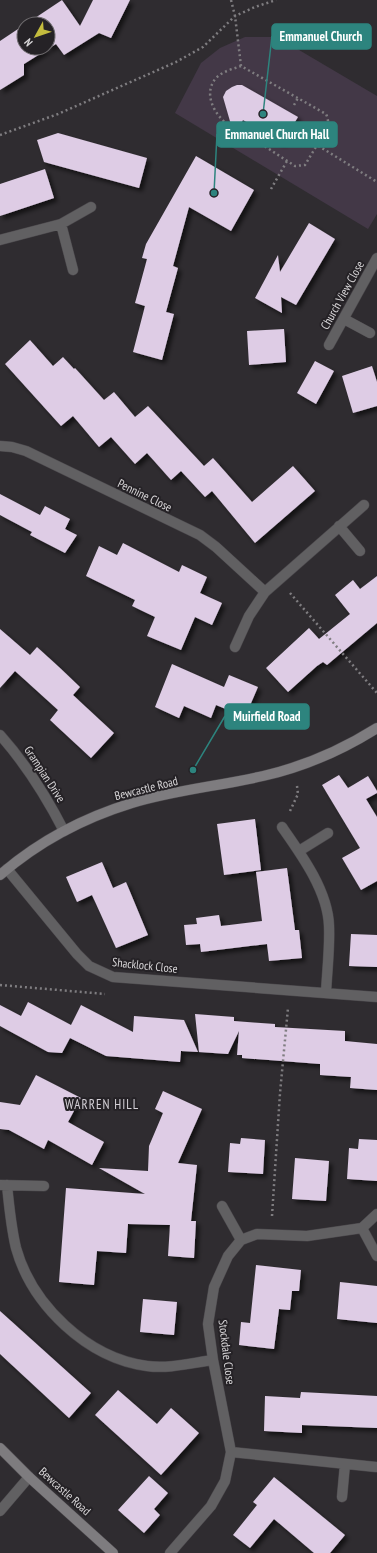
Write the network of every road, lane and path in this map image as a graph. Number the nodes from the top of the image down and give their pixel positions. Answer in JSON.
{"nodes":[{"id":1,"x":231,"y":0,"type":"edge"},
{"id":2,"x":276,"y":0,"type":"edge"},
{"id":3,"x":236,"y":16,"type":"junction"},
{"id":4,"x":241,"y":66,"type":"junction"},
{"id":5,"x":298,"y":98,"type":"junction"},
{"id":6,"x":294,"y":105,"type":"dead end"},
{"id":7,"x":0,"y":135,"type":"edge"},
{"id":8,"x":317,"y":145,"type":"junction"},
{"id":9,"x":287,"y":162,"type":"junction"},
{"id":10,"x":377,"y":182,"type":"edge"},
{"id":11,"x":271,"y":189,"type":"dead end"},
{"id":12,"x":91,"y":207,"type":"dead end"},
{"id":13,"x":61,"y":224,"type":"junction"},
{"id":14,"x":0,"y":240,"type":"edge"},
{"id":15,"x":377,"y":258,"type":"edge"},
{"id":16,"x":73,"y":270,"type":"dead end"},
{"id":17,"x":344,"y":319,"type":"junction"},
{"id":18,"x":370,"y":333,"type":"dead end"},
{"id":19,"x":329,"y":345,"type":"dead end"},
{"id":20,"x":0,"y":446,"type":"edge"},
{"id":21,"x":364,"y":505,"type":"dead end"},
{"id":22,"x":339,"y":526,"type":"junction"},
{"id":23,"x":360,"y":551,"type":"dead end"},
{"id":24,"x":278,"y":579,"type":"junction"},
{"id":25,"x":264,"y":592,"type":"junction"},
{"id":26,"x":235,"y":647,"type":"dead end"},
{"id":27,"x":377,"y":693,"type":"edge"},
{"id":28,"x":377,"y":728,"type":"edge"},
{"id":29,"x":0,"y":735,"type":"edge"},
{"id":30,"x":294,"y":768,"type":"junction"},
{"id":31,"x":282,"y":827,"type":"joint"},
{"id":32,"x":64,"y":831,"type":"junction"},
{"id":33,"x":328,"y":833,"type":"dead end"},
{"id":34,"x":299,"y":851,"type":"junction"},
{"id":35,"x":4,"y":872,"type":"edge"},
{"id":36,"x":0,"y":985,"type":"edge"},
{"id":37,"x":288,"y":990,"type":"junction"},
{"id":38,"x":326,"y":993,"type":"junction"},
{"id":39,"x":106,"y":994,"type":"dead end"},
{"id":40,"x":377,"y":997,"type":"edge"},
{"id":41,"x":3,"y":1185,"type":"edge"},
{"id":42,"x":44,"y":1186,"type":"dead end"},
{"id":43,"x":222,"y":1206,"type":"dead end"},
{"id":44,"x":377,"y":1214,"type":"edge"},
{"id":45,"x":362,"y":1228,"type":"junction"},
{"id":46,"x":270,"y":1235,"type":"junction"},
{"id":47,"x":241,"y":1240,"type":"junction"},
{"id":48,"x":377,"y":1256,"type":"edge"},
{"id":49,"x":213,"y":1360,"type":"junction"},
{"id":50,"x":0,"y":1448,"type":"edge"},
{"id":51,"x":231,"y":1452,"type":"junction"},
{"id":52,"x":345,"y":1464,"type":"junction"},
{"id":53,"x":376,"y":1467,"type":"edge"},
{"id":54,"x":29,"y":1477,"type":"junction"},
{"id":55,"x":342,"y":1497,"type":"dead end"},
{"id":56,"x":0,"y":1511,"type":"edge"},
{"id":57,"x":113,"y":1553,"type":"edge"},
{"id":58,"x":170,"y":1553,"type":"edge"}],
"edges":[{"from":1,"to":3,"type":"path"},
{"from":2,"to":3,"type":"path"},
{"from":3,"to":4,"type":"path"},
{"from":3,"to":7,"type":"path"},
{"from":4,"to":5,"type":"path"},
{"from":4,"to":9,"type":"path"},
{"from":5,"to":6,"type":"path"},
{"from":5,"to":8,"type":"path"},
{"from":8,"to":9,"type":"path"},
{"from":8,"to":10,"type":"path"},
{"from":9,"to":11,"type":"path"},
{"from":12,"to":13,"type":"street"},
{"from":13,"to":14,"type":"street"},
{"from":13,"to":16,"type":"street"},
{"from":15,"to":17,"type":"street","name":"Church View Close"},
{"from":17,"to":18,"type":"street"},
{"from":17,"to":19,"type":"street","name":"Church View Close"},
{"from":20,"to":25,"type":"street","name":"Pennine Close"},
{"from":21,"to":22,"type":"street"},
{"from":22,"to":23,"type":"street"},
{"from":22,"to":24,"type":"street"},
{"from":24,"to":25,"type":"street"},
{"from":24,"to":27,"type":"path"},
{"from":25,"to":26,"type":"street"},
{"from":28,"to":30,"type":"street","name":"Bewcastle Road"},
{"from":29,"to":32,"type":"street","name":"Grampian Drive"},
{"from":30,"to":31,"type":"path"},
{"from":30,"to":32,"type":"street","name":"Bewcastle Road"},
{"from":31,"to":34,"type":"street"},
{"from":32,"to":35,"type":"street","name":"Bewcastle Road"},
{"from":33,"to":34,"type":"street"},
{"from":34,"to":38,"type":"street"},
{"from":35,"to":37,"type":"street","name":"Shacklock Close"},
{"from":36,"to":39,"type":"path"},
{"from":37,"to":38,"type":"street","name":"Shacklock Close"},
{"from":37,"to":46,"type":"path"},
{"from":38,"to":40,"type":"street","name":"Shacklock Close"},
{"from":41,"to":42,"type":"street"},
{"from":41,"to":49,"type":"street"},
{"from":43,"to":47,"type":"street"},
{"from":44,"to":45,"type":"street"},
{"from":45,"to":46,"type":"street"},
{"from":45,"to":48,"type":"street"},
{"from":46,"to":47,"type":"street"},
{"from":47,"to":49,"type":"street","name":"Stockdale Close"},
{"from":49,"to":51,"type":"street","name":"Stockdale Close"},
{"from":50,"to":54,"type":"street","name":"Bewcastle Road"},
{"from":51,"to":52,"type":"street"},
{"from":51,"to":58,"type":"street","name":"Stockdale Close"},
{"from":52,"to":53,"type":"street"},
{"from":52,"to":55,"type":"street"},
{"from":54,"to":56,"type":"street"},
{"from":54,"to":57,"type":"street","name":"Bewcastle Road"}]}
